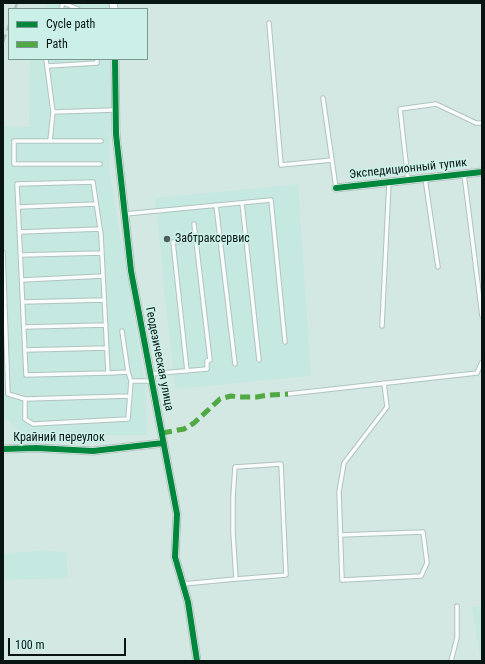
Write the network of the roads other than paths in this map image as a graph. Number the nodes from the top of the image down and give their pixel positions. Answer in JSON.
{"nodes":[{"id":1,"x":61,"y":8,"type":"edge"},
{"id":2,"x":76,"y":8,"type":"edge"},
{"id":3,"x":269,"y":24,"type":"dead end"},
{"id":4,"x":46,"y":60,"type":"edge"},
{"id":5,"x":72,"y":60,"type":"edge"},
{"id":6,"x":97,"y":60,"type":"edge"},
{"id":7,"x":115,"y":60,"type":"edge"},
{"id":8,"x":70,"y":64,"type":"junction"},
{"id":9,"x":48,"y":66,"type":"junction"},
{"id":10,"x":323,"y":98,"type":"dead end"},
{"id":11,"x":115,"y":110,"type":"junction"},
{"id":12,"x":53,"y":112,"type":"junction"},
{"id":13,"x":482,"y":124,"type":"edge"},
{"id":14,"x":50,"y":141,"type":"junction"},
{"id":15,"x":101,"y":141,"type":"dead end"},
{"id":16,"x":332,"y":160,"type":"junction"},
{"id":17,"x":100,"y":164,"type":"dead end"},
{"id":18,"x":482,"y":172,"type":"edge"},
{"id":19,"x":464,"y":174,"type":"junction"},
{"id":20,"x":425,"y":178,"type":"junction"},
{"id":21,"x":408,"y":180,"type":"junction"},
{"id":22,"x":389,"y":182,"type":"junction"},
{"id":23,"x":336,"y":188,"type":"joint"},
{"id":24,"x":242,"y":203,"type":"junction"},
{"id":25,"x":96,"y":204,"type":"junction"},
{"id":26,"x":216,"y":205,"type":"junction"},
{"id":27,"x":18,"y":207,"type":"junction"},
{"id":28,"x":125,"y":214,"type":"junction"},
{"id":29,"x":194,"y":224,"type":"dead end"},
{"id":30,"x":100,"y":229,"type":"junction"},
{"id":31,"x":20,"y":232,"type":"junction"},
{"id":32,"x":195,"y":240,"type":"junction"},
{"id":33,"x":3,"y":252,"type":"edge"},
{"id":34,"x":102,"y":253,"type":"junction"},
{"id":35,"x":21,"y":255,"type":"junction"},
{"id":36,"x":438,"y":267,"type":"dead end"},
{"id":37,"x":103,"y":276,"type":"junction"},
{"id":38,"x":22,"y":280,"type":"junction"},
{"id":39,"x":104,"y":300,"type":"junction"},
{"id":40,"x":23,"y":302,"type":"junction"},
{"id":41,"x":482,"y":316,"type":"edge"},
{"id":42,"x":106,"y":325,"type":"junction"},
{"id":43,"x":382,"y":326,"type":"dead end"},
{"id":44,"x":24,"y":327,"type":"junction"},
{"id":45,"x":122,"y":331,"type":"dead end"},
{"id":46,"x":285,"y":342,"type":"dead end"},
{"id":47,"x":107,"y":348,"type":"junction"},
{"id":48,"x":25,"y":350,"type":"junction"},
{"id":49,"x":259,"y":360,"type":"dead end"},
{"id":50,"x":482,"y":362,"type":"edge"},
{"id":51,"x":235,"y":364,"type":"dead end"},
{"id":52,"x":187,"y":371,"type":"junction"},
{"id":53,"x":128,"y":372,"type":"junction"},
{"id":54,"x":108,"y":373,"type":"junction"},
{"id":55,"x":151,"y":378,"type":"junction"},
{"id":56,"x":131,"y":381,"type":"junction"},
{"id":57,"x":384,"y":383,"type":"junction"},
{"id":58,"x":288,"y":394,"type":"dead end"},
{"id":59,"x":129,"y":396,"type":"junction"},
{"id":60,"x":25,"y":398,"type":"junction"},
{"id":61,"x":163,"y":443,"type":"junction"},
{"id":62,"x":3,"y":449,"type":"edge"},
{"id":63,"x":340,"y":535,"type":"junction"},
{"id":64,"x":236,"y":579,"type":"junction"},
{"id":65,"x":183,"y":584,"type":"junction"},
{"id":66,"x":457,"y":606,"type":"dead end"},
{"id":67,"x":197,"y":661,"type":"edge"},
{"id":68,"x":451,"y":661,"type":"edge"}],
"edges":[{"from":1,"to":2,"type":"lane"},
{"from":3,"to":16,"type":"lane"},
{"from":4,"to":9,"type":"lane"},
{"from":5,"to":8,"type":"lane"},
{"from":6,"to":8,"type":"lane"},
{"from":7,"to":11,"type":"street","name":"Геодезическая улица"},
{"from":8,"to":9,"type":"lane"},
{"from":9,"to":12,"type":"lane"},
{"from":10,"to":16,"type":"lane"},
{"from":11,"to":12,"type":"lane"},
{"from":11,"to":28,"type":"street","name":"Геодезическая улица"},
{"from":12,"to":14,"type":"lane"},
{"from":13,"to":21,"type":"lane"},
{"from":14,"to":15,"type":"lane"},
{"from":14,"to":17,"type":"lane"},
{"from":16,"to":23,"type":"lane"},
{"from":18,"to":19,"type":"street","name":"Экспедиционный тупик"},
{"from":19,"to":20,"type":"street","name":"Экспедиционный тупик"},
{"from":19,"to":41,"type":"lane","name":"Экспедиционный тупик"},
{"from":20,"to":21,"type":"street","name":"Экспедиционный тупик"},
{"from":20,"to":36,"type":"lane"},
{"from":21,"to":22,"type":"street","name":"Экспедиционный тупик"},
{"from":22,"to":23,"type":"street","name":"Экспедиционный тупик"},
{"from":22,"to":43,"type":"lane"},
{"from":24,"to":26,"type":"lane"},
{"from":24,"to":46,"type":"lane"},
{"from":24,"to":49,"type":"lane"},
{"from":25,"to":27,"type":"lane"},
{"from":25,"to":27,"type":"lane"},
{"from":25,"to":30,"type":"lane"},
{"from":26,"to":28,"type":"lane"},
{"from":26,"to":51,"type":"lane"},
{"from":27,"to":31,"type":"lane"},
{"from":28,"to":55,"type":"street","name":"Геодезическая улица"},
{"from":29,"to":32,"type":"lane"},
{"from":30,"to":31,"type":"lane"},
{"from":30,"to":34,"type":"lane"},
{"from":31,"to":35,"type":"lane"},
{"from":32,"to":52,"type":"lane"},
{"from":32,"to":52,"type":"lane"},
{"from":33,"to":60,"type":"lane"},
{"from":34,"to":35,"type":"lane"},
{"from":34,"to":37,"type":"lane"},
{"from":35,"to":38,"type":"lane"},
{"from":37,"to":38,"type":"lane"},
{"from":37,"to":39,"type":"lane"},
{"from":38,"to":40,"type":"lane"},
{"from":39,"to":40,"type":"lane"},
{"from":39,"to":42,"type":"lane"},
{"from":40,"to":44,"type":"lane"},
{"from":42,"to":44,"type":"lane"},
{"from":42,"to":47,"type":"lane"},
{"from":44,"to":48,"type":"lane"},
{"from":45,"to":53,"type":"lane"},
{"from":47,"to":48,"type":"lane"},
{"from":47,"to":54,"type":"lane"},
{"from":48,"to":54,"type":"lane"},
{"from":50,"to":57,"type":"lane"},
{"from":52,"to":55,"type":"lane"},
{"from":53,"to":54,"type":"lane"},
{"from":53,"to":56,"type":"lane"},
{"from":55,"to":56,"type":"lane"},
{"from":55,"to":61,"type":"street","name":"Геодезическая улица"},
{"from":56,"to":59,"type":"lane"},
{"from":57,"to":58,"type":"lane"},
{"from":57,"to":63,"type":"lane"},
{"from":59,"to":60,"type":"lane"},
{"from":59,"to":60,"type":"lane"},
{"from":61,"to":62,"type":"street","name":"Крайний переулок"},
{"from":61,"to":65,"type":"street","name":"Геодезическая улица"},
{"from":63,"to":63,"type":"lane"},
{"from":64,"to":64,"type":"lane"},
{"from":64,"to":65,"type":"lane"},
{"from":65,"to":67,"type":"street","name":"Геодезическая улица"},
{"from":66,"to":68,"type":"lane"}]}
